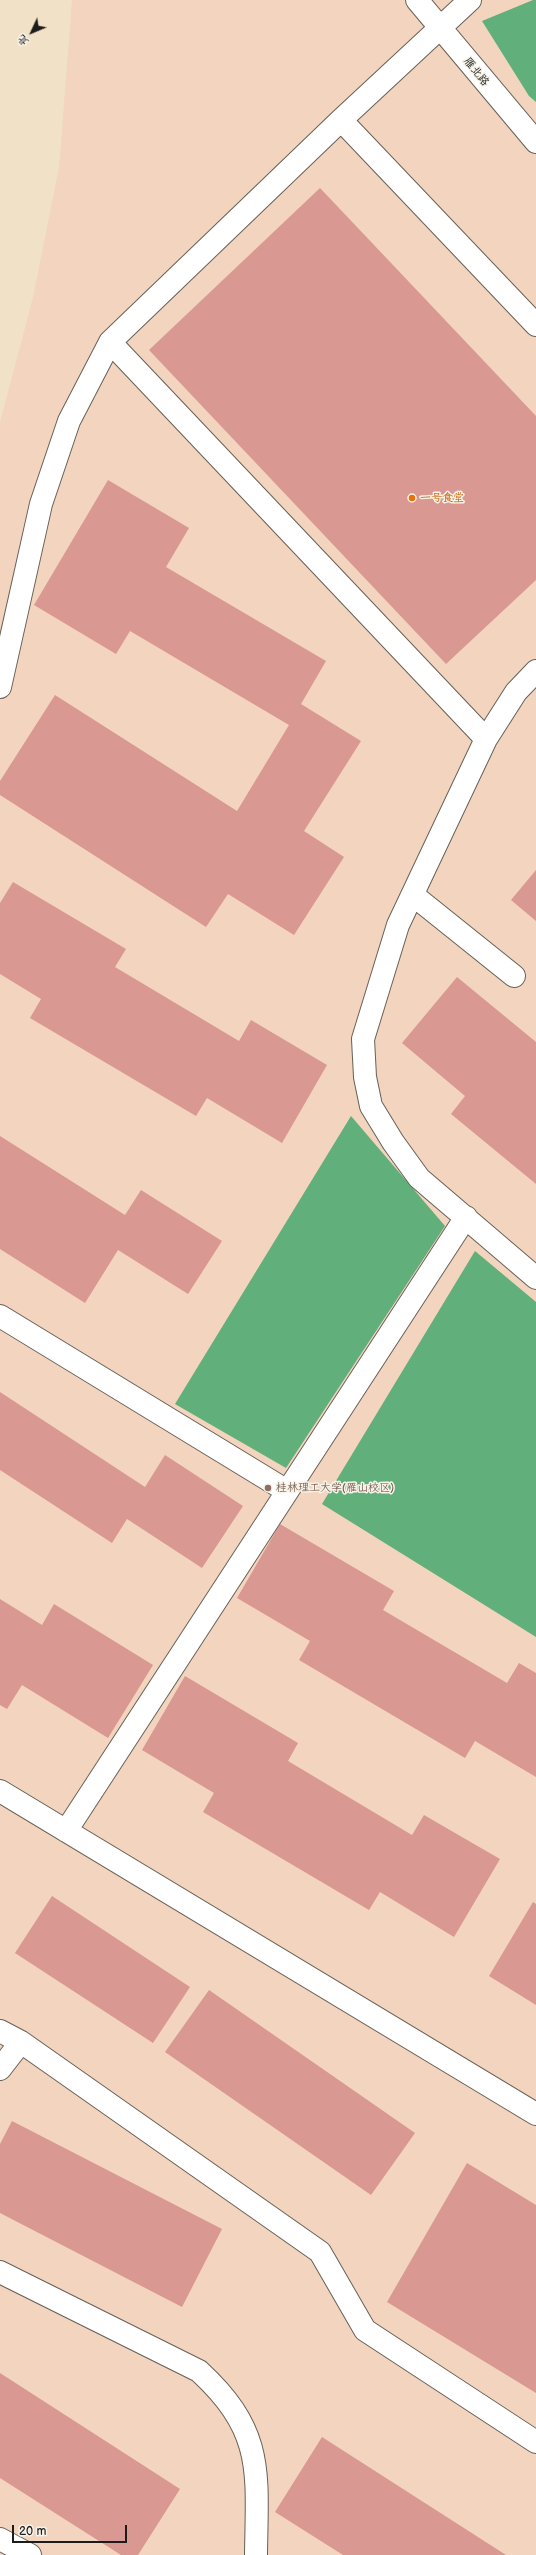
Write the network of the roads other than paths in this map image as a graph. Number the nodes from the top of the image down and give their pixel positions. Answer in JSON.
{"nodes":[{"id":1,"x":417,"y":0,"type":"edge"},
{"id":2,"x":470,"y":0,"type":"edge"},
{"id":3,"x":440,"y":27,"type":"junction"},
{"id":4,"x":341,"y":120,"type":"junction"},
{"id":5,"x":536,"y":142,"type":"edge"},
{"id":6,"x":536,"y":325,"type":"edge"},
{"id":7,"x":110,"y":342,"type":"junction"},
{"id":8,"x":536,"y":671,"type":"edge"},
{"id":9,"x":0,"y":687,"type":"edge"},
{"id":10,"x":486,"y":739,"type":"junction"},
{"id":11,"x":412,"y":895,"type":"junction"},
{"id":12,"x":514,"y":976,"type":"dead end"},
{"id":13,"x":466,"y":1217,"type":"junction"},
{"id":14,"x":536,"y":1278,"type":"edge"},
{"id":15,"x":0,"y":1316,"type":"edge"},
{"id":16,"x":287,"y":1491,"type":"junction"},
{"id":17,"x":0,"y":1791,"type":"edge"},
{"id":18,"x":66,"y":1831,"type":"junction"},
{"id":19,"x":0,"y":2031,"type":"edge"},
{"id":20,"x":21,"y":2042,"type":"junction"},
{"id":21,"x":0,"y":2069,"type":"edge"},
{"id":22,"x":536,"y":2114,"type":"edge"},
{"id":23,"x":0,"y":2272,"type":"edge"},
{"id":24,"x":536,"y":2442,"type":"edge"},
{"id":25,"x":0,"y":2539,"type":"edge"},
{"id":26,"x":30,"y":2555,"type":"edge"},
{"id":27,"x":256,"y":2555,"type":"edge"}],
"edges":[{"from":1,"to":3,"type":"street","name":"雁北路"},
{"from":2,"to":3,"type":"street"},
{"from":3,"to":4,"type":"street"},
{"from":3,"to":5,"type":"street","name":"雁北路"},
{"from":4,"to":6,"type":"street"},
{"from":4,"to":7,"type":"street"},
{"from":7,"to":9,"type":"street"},
{"from":7,"to":10,"type":"street"},
{"from":8,"to":10,"type":"street"},
{"from":10,"to":11,"type":"street"},
{"from":11,"to":12,"type":"street"},
{"from":11,"to":13,"type":"street"},
{"from":13,"to":14,"type":"street"},
{"from":13,"to":16,"type":"street"},
{"from":15,"to":16,"type":"street"},
{"from":16,"to":18,"type":"street"},
{"from":17,"to":18,"type":"street"},
{"from":18,"to":22,"type":"street"},
{"from":19,"to":20,"type":"street"},
{"from":20,"to":21,"type":"street"},
{"from":20,"to":24,"type":"street"},
{"from":23,"to":27,"type":"street"},
{"from":25,"to":26,"type":"street"}]}
